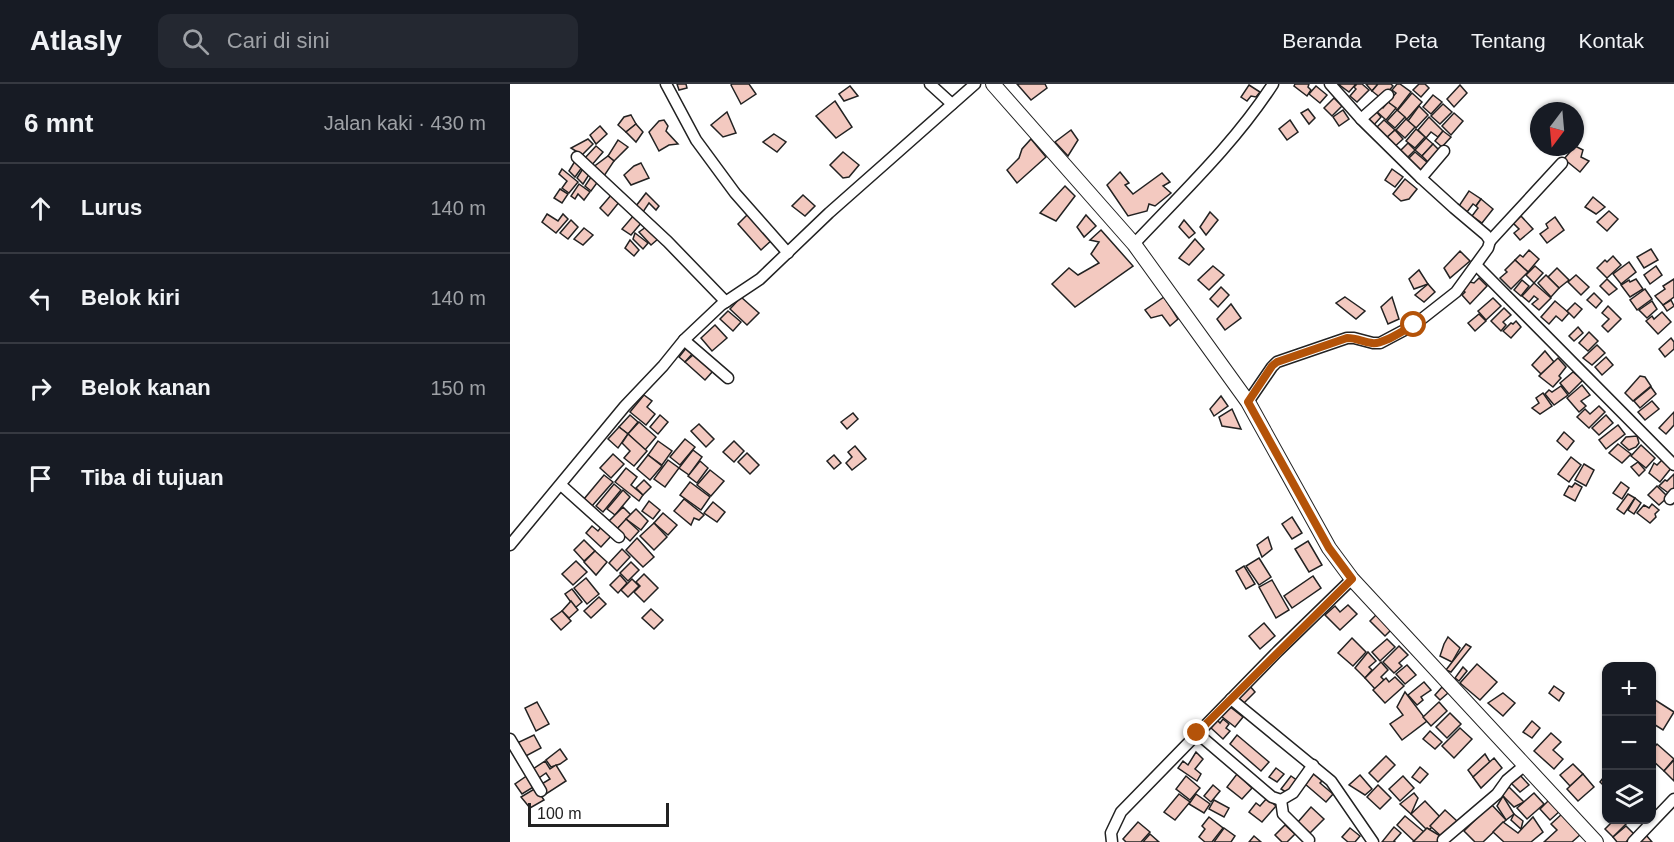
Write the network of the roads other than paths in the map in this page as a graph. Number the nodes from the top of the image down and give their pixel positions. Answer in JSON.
{"nodes":[{"id":1,"x":666,"y":84,"type":"edge"},
{"id":2,"x":930,"y":84,"type":"edge"},
{"id":3,"x":975,"y":84,"type":"edge"},
{"id":4,"x":993,"y":84,"type":"edge"},
{"id":5,"x":1273,"y":84,"type":"edge"},
{"id":6,"x":1330,"y":84,"type":"edge"},
{"id":7,"x":1388,"y":95,"type":"dead end"},
{"id":8,"x":952,"y":104,"type":"junction"},
{"id":9,"x":1361,"y":119,"type":"junction"},
{"id":10,"x":1444,"y":151,"type":"dead end"},
{"id":11,"x":578,"y":157,"type":"dead end"},
{"id":12,"x":1562,"y":163,"type":"dead end"},
{"id":13,"x":1421,"y":178,"type":"junction"},
{"id":14,"x":1490,"y":242,"type":"junction"},
{"id":15,"x":1134,"y":244,"type":"junction"},
{"id":16,"x":788,"y":253,"type":"junction"},
{"id":17,"x":1476,"y":265,"type":"junction"},
{"id":18,"x":726,"y":302,"type":"junction"},
{"id":19,"x":684,"y":340,"type":"junction"},
{"id":20,"x":728,"y":378,"type":"dead end"},
{"id":21,"x":1248,"y":402,"type":"junction"},
{"id":22,"x":1674,"y":465,"type":"edge"},
{"id":23,"x":561,"y":485,"type":"junction"},
{"id":24,"x":619,"y":537,"type":"dead end"},
{"id":25,"x":510,"y":545,"type":"edge"},
{"id":26,"x":1352,"y":579,"type":"junction"},
{"id":27,"x":1231,"y":699,"type":"junction"},
{"id":28,"x":1197,"y":733,"type":"junction"},
{"id":29,"x":510,"y":739,"type":"edge"},
{"id":30,"x":1313,"y":765,"type":"junction"},
{"id":31,"x":1525,"y":765,"type":"junction"},
{"id":32,"x":541,"y":791,"type":"dead end"},
{"id":33,"x":1281,"y":800,"type":"junction"},
{"id":34,"x":1674,"y":800,"type":"edge"},
{"id":35,"x":1309,"y":840,"type":"dead end"},
{"id":36,"x":1443,"y":840,"type":"dead end"},
{"id":37,"x":1112,"y":842,"type":"edge"},
{"id":38,"x":1373,"y":842,"type":"edge"},
{"id":39,"x":1596,"y":842,"type":"edge"},
{"id":40,"x":1633,"y":842,"type":"edge"}],
"edges":[{"from":1,"to":16,"type":"street"},
{"from":2,"to":8,"type":"street"},
{"from":3,"to":8,"type":"street"},
{"from":4,"to":15,"type":"main road"},
{"from":5,"to":15,"type":"street"},
{"from":6,"to":9,"type":"street"},
{"from":7,"to":9,"type":"street"},
{"from":8,"to":16,"type":"street"},
{"from":9,"to":13,"type":"street"},
{"from":10,"to":13,"type":"street"},
{"from":11,"to":18,"type":"street"},
{"from":12,"to":14,"type":"street"},
{"from":13,"to":14,"type":"street"},
{"from":14,"to":17,"type":"street"},
{"from":15,"to":21,"type":"main road"},
{"from":16,"to":18,"type":"street"},
{"from":17,"to":21,"type":"street"},
{"from":17,"to":22,"type":"street"},
{"from":18,"to":19,"type":"street"},
{"from":19,"to":20,"type":"street"},
{"from":19,"to":23,"type":"street"},
{"from":21,"to":26,"type":"main road"},
{"from":23,"to":24,"type":"street"},
{"from":23,"to":25,"type":"street"},
{"from":26,"to":27,"type":"street"},
{"from":26,"to":31,"type":"main road"},
{"from":27,"to":28,"type":"street"},
{"from":27,"to":30,"type":"street"},
{"from":28,"to":33,"type":"street"},
{"from":28,"to":37,"type":"street"},
{"from":29,"to":32,"type":"street"},
{"from":30,"to":33,"type":"street"},
{"from":30,"to":38,"type":"street"},
{"from":31,"to":36,"type":"street"},
{"from":31,"to":39,"type":"main road"},
{"from":33,"to":35,"type":"street"},
{"from":34,"to":40,"type":"street"}]}
